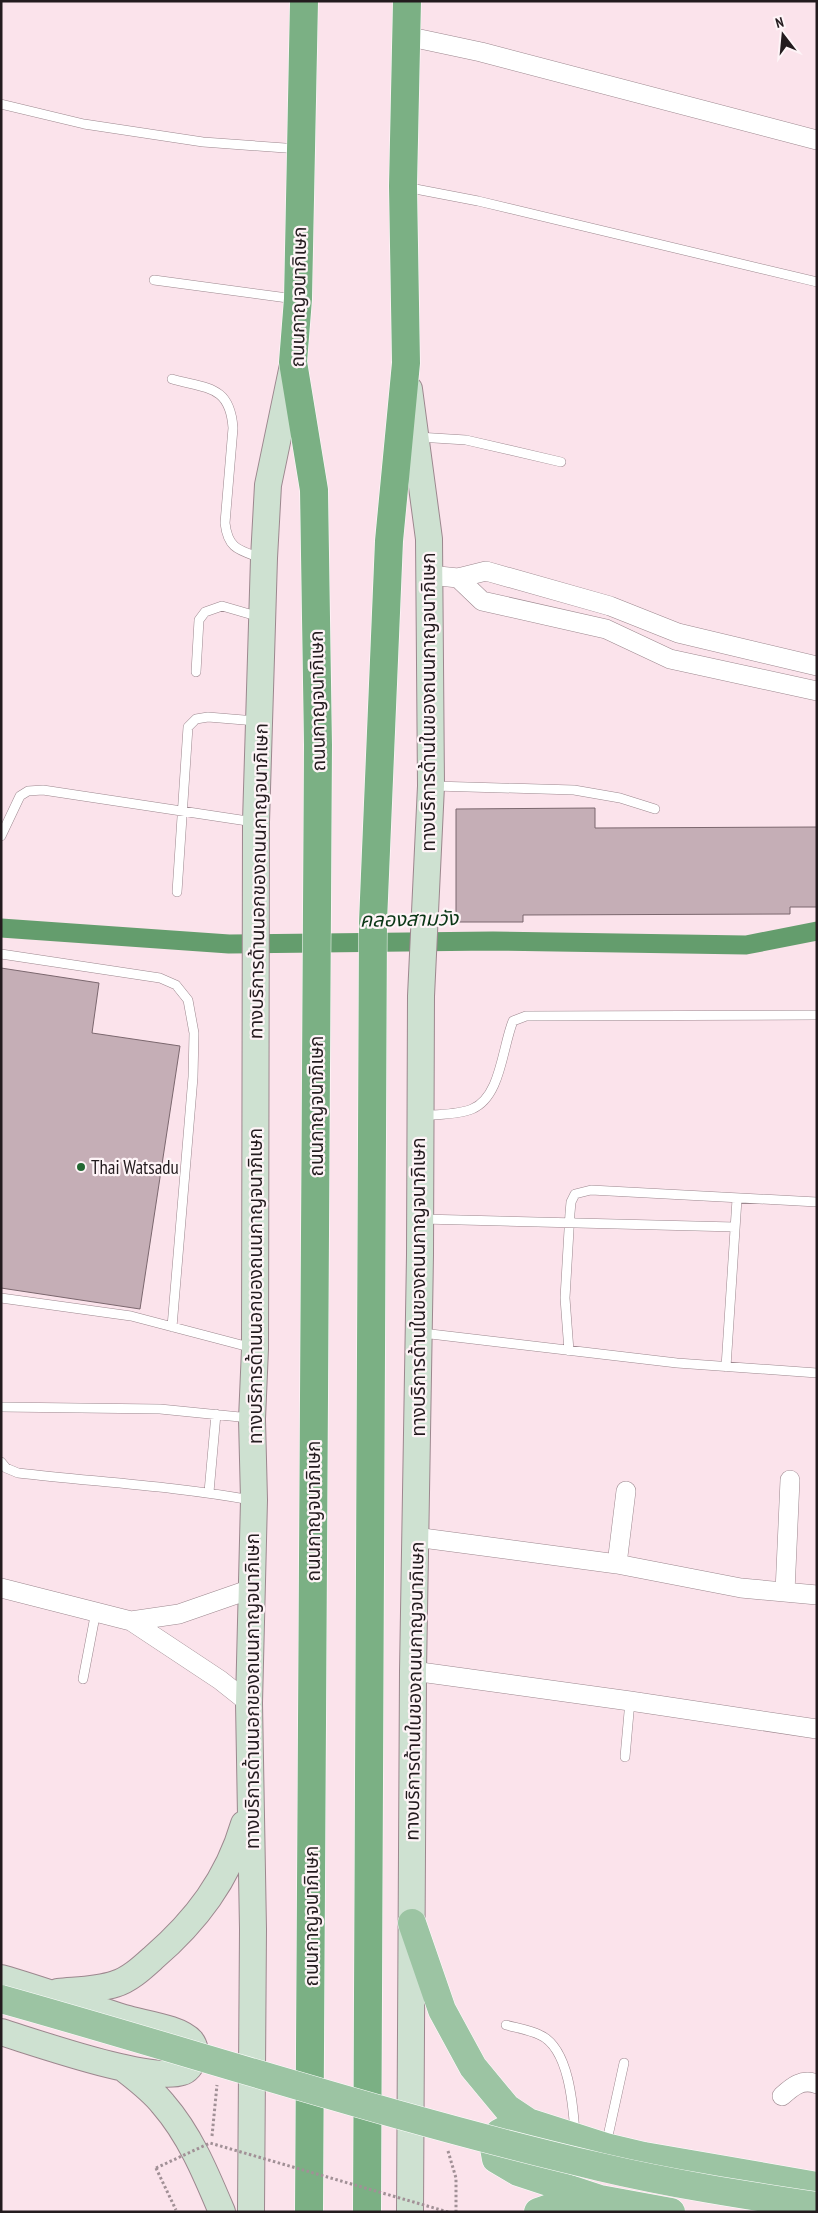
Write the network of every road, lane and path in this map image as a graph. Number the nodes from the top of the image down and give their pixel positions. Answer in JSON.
{"nodes":[{"id":1,"x":304,"y":1,"type":"edge"},
{"id":2,"x":407,"y":1,"type":"edge"},
{"id":3,"x":406,"y":36,"type":"junction"},
{"id":4,"x":1,"y":104,"type":"edge"},
{"id":5,"x":817,"y":140,"type":"edge"},
{"id":6,"x":301,"y":149,"type":"junction"},
{"id":7,"x":402,"y":186,"type":"junction"},
{"id":8,"x":154,"y":280,"type":"dead end"},
{"id":9,"x":817,"y":282,"type":"edge"},
{"id":10,"x":298,"y":300,"type":"junction"},
{"id":11,"x":293,"y":362,"type":"junction"},
{"id":12,"x":406,"y":363,"type":"junction"},
{"id":13,"x":172,"y":379,"type":"dead end"},
{"id":14,"x":416,"y":437,"type":"junction"},
{"id":15,"x":562,"y":462,"type":"dead end"},
{"id":16,"x":264,"y":558,"type":"junction"},
{"id":17,"x":429,"y":575,"type":"junction"},
{"id":18,"x":458,"y":578,"type":"junction"},
{"id":19,"x":544,"y":588,"type":"junction"},
{"id":20,"x":538,"y":613,"type":"junction"},
{"id":21,"x":262,"y":617,"type":"junction"},
{"id":22,"x":708,"y":640,"type":"junction"},
{"id":23,"x":703,"y":666,"type":"junction"},
{"id":24,"x":817,"y":666,"type":"edge"},
{"id":25,"x":196,"y":672,"type":"dead end"},
{"id":26,"x":817,"y":691,"type":"edge"},
{"id":27,"x":259,"y":721,"type":"junction"},
{"id":28,"x":431,"y":786,"type":"junction"},
{"id":29,"x":655,"y":809,"type":"dead end"},
{"id":30,"x":182,"y":810,"type":"junction"},
{"id":31,"x":256,"y":822,"type":"junction"},
{"id":32,"x":1,"y":836,"type":"edge"},
{"id":33,"x":177,"y":892,"type":"dead end"},
{"id":34,"x":1,"y":954,"type":"edge"},
{"id":35,"x":817,"y":1015,"type":"edge"},
{"id":36,"x":419,"y":1116,"type":"junction"},
{"id":37,"x":737,"y":1199,"type":"junction"},
{"id":38,"x":817,"y":1202,"type":"edge"},
{"id":39,"x":420,"y":1219,"type":"junction"},
{"id":40,"x":570,"y":1222,"type":"junction"},
{"id":41,"x":735,"y":1227,"type":"junction"},
{"id":42,"x":1,"y":1298,"type":"edge"},
{"id":43,"x":172,"y":1327,"type":"junction"},
{"id":44,"x":419,"y":1333,"type":"junction"},
{"id":45,"x":255,"y":1349,"type":"junction"},
{"id":46,"x":569,"y":1351,"type":"junction"},
{"id":47,"x":726,"y":1367,"type":"junction"},
{"id":48,"x":817,"y":1373,"type":"edge"},
{"id":49,"x":1,"y":1407,"type":"edge"},
{"id":50,"x":216,"y":1414,"type":"junction"},
{"id":51,"x":252,"y":1419,"type":"junction"},
{"id":52,"x":1,"y":1462,"type":"edge"},
{"id":53,"x":790,"y":1480,"type":"dead end"},
{"id":54,"x":626,"y":1491,"type":"dead end"},
{"id":55,"x":208,"y":1492,"type":"junction"},
{"id":56,"x":254,"y":1500,"type":"junction"},
{"id":57,"x":416,"y":1537,"type":"junction"},
{"id":58,"x":617,"y":1564,"type":"junction"},
{"id":59,"x":1,"y":1588,"type":"edge"},
{"id":60,"x":250,"y":1589,"type":"junction"},
{"id":61,"x":785,"y":1592,"type":"junction"},
{"id":62,"x":817,"y":1595,"type":"edge"},
{"id":63,"x":96,"y":1610,"type":"junction"},
{"id":64,"x":131,"y":1621,"type":"junction"},
{"id":65,"x":413,"y":1671,"type":"junction"},
{"id":66,"x":83,"y":1679,"type":"dead end"},
{"id":67,"x":630,"y":1701,"type":"junction"},
{"id":68,"x":249,"y":1702,"type":"junction"},
{"id":69,"x":817,"y":1729,"type":"edge"},
{"id":70,"x":625,"y":1757,"type":"dead end"},
{"id":71,"x":250,"y":1804,"type":"junction"},
{"id":72,"x":412,"y":1923,"type":"junction"},
{"id":73,"x":1,"y":1978,"type":"edge"},
{"id":74,"x":53,"y":1992,"type":"junction"},
{"id":75,"x":1,"y":1999,"type":"edge"},
{"id":76,"x":1,"y":2011,"type":"edge"},
{"id":77,"x":506,"y":2025,"type":"dead end"},
{"id":78,"x":1,"y":2032,"type":"edge"},
{"id":79,"x":624,"y":2063,"type":"dead end"},
{"id":80,"x":123,"y":2068,"type":"junction"},
{"id":81,"x":817,"y":2084,"type":"edge"},
{"id":82,"x":782,"y":2096,"type":"dead end"},
{"id":83,"x":215,"y":2110,"type":"dead end"},
{"id":84,"x":528,"y":2122,"type":"junction"},
{"id":85,"x":575,"y":2138,"type":"junction"},
{"id":86,"x":211,"y":2144,"type":"junction"},
{"id":87,"x":606,"y":2147,"type":"junction"},
{"id":88,"x":448,"y":2151,"type":"dead end"},
{"id":89,"x":817,"y":2186,"type":"edge"},
{"id":90,"x":608,"y":2204,"type":"edge"},
{"id":91,"x":817,"y":2206,"type":"edge"},
{"id":92,"x":176,"y":2210,"type":"dead end"},
{"id":93,"x":222,"y":2212,"type":"edge"},
{"id":94,"x":251,"y":2212,"type":"edge"},
{"id":95,"x":309,"y":2212,"type":"edge"},
{"id":96,"x":367,"y":2212,"type":"edge"},
{"id":97,"x":410,"y":2212,"type":"edge"},
{"id":98,"x":448,"y":2212,"type":"edge"},
{"id":99,"x":456,"y":2212,"type":"edge"},
{"id":100,"x":538,"y":2212,"type":"edge"},
{"id":101,"x":671,"y":2212,"type":"edge"},
{"id":102,"x":765,"y":2212,"type":"edge"}],
"edges":[{"from":1,"to":6,"type":"highway","name":"ถนนกาญจนาภิเษก"},
{"from":2,"to":3,"type":"highway"},
{"from":3,"to":5,"type":"street"},
{"from":3,"to":7,"type":"highway"},
{"from":4,"to":6,"type":"lane"},
{"from":6,"to":10,"type":"highway","name":"ถนนกาญจนาภิเษก"},
{"from":7,"to":9,"type":"lane"},
{"from":7,"to":12,"type":"highway"},
{"from":8,"to":10,"type":"lane"},
{"from":10,"to":11,"type":"highway","name":"ถนนกาญจนาภิเษก"},
{"from":11,"to":16,"type":"main road","name":"ทางบริการด้านนอกของถนนกาญจนาภิเษก"},
{"from":11,"to":95,"type":"highway","name":"ถนนกาญจนาภิเษก"},
{"from":12,"to":14,"type":"main road","name":"ทางบริการด้านในของถนนกาญจนาภิเษก"},
{"from":12,"to":96,"type":"highway"},
{"from":13,"to":16,"type":"lane"},
{"from":14,"to":15,"type":"lane"},
{"from":14,"to":17,"type":"main road","name":"ทางบริการด้านในของถนนกาญจนาภิเษก"},
{"from":16,"to":21,"type":"main road","name":"ทางบริการด้านนอกของถนนกาญจนาภิเษก"},
{"from":17,"to":18,"type":"street"},
{"from":17,"to":28,"type":"main road","name":"ทางบริการด้านในของถนนกาญจนาภิเษก"},
{"from":18,"to":19,"type":"street"},
{"from":18,"to":20,"type":"street"},
{"from":19,"to":20,"type":"street"},
{"from":19,"to":22,"type":"street"},
{"from":20,"to":23,"type":"street"},
{"from":21,"to":25,"type":"lane"},
{"from":21,"to":27,"type":"main road","name":"ทางบริการด้านนอกของถนนกาญจนาภิเษก"},
{"from":22,"to":23,"type":"street"},
{"from":22,"to":24,"type":"street"},
{"from":23,"to":26,"type":"street"},
{"from":27,"to":30,"type":"lane"},
{"from":27,"to":31,"type":"main road","name":"ทางบริการด้านนอกของถนนกาญจนาภิเษก"},
{"from":28,"to":29,"type":"lane"},
{"from":28,"to":36,"type":"main road","name":"ทางบริการด้านในของถนนกาญจนาภิเษก"},
{"from":30,"to":31,"type":"lane"},
{"from":30,"to":32,"type":"lane"},
{"from":30,"to":33,"type":"lane"},
{"from":31,"to":45,"type":"main road","name":"ทางบริการด้านนอกของถนนกาญจนาภิเษก"},
{"from":34,"to":43,"type":"lane"},
{"from":35,"to":36,"type":"lane"},
{"from":36,"to":39,"type":"main road","name":"ทางบริการด้านในของถนนกาญจนาภิเษก"},
{"from":37,"to":38,"type":"lane"},
{"from":37,"to":40,"type":"lane"},
{"from":37,"to":41,"type":"lane"},
{"from":39,"to":40,"type":"lane"},
{"from":39,"to":44,"type":"main road","name":"ทางบริการด้านในของถนนกาญจนาภิเษก"},
{"from":40,"to":41,"type":"lane"},
{"from":40,"to":46,"type":"lane"},
{"from":41,"to":47,"type":"lane"},
{"from":42,"to":43,"type":"lane"},
{"from":43,"to":45,"type":"lane"},
{"from":44,"to":46,"type":"lane"},
{"from":44,"to":57,"type":"main road","name":"ทางบริการด้านในของถนนกาญจนาภิเษก"},
{"from":45,"to":51,"type":"main road","name":"ทางบริการด้านนอกของถนนกาญจนาภิเษก"},
{"from":46,"to":47,"type":"lane"},
{"from":47,"to":48,"type":"lane"},
{"from":49,"to":50,"type":"lane"},
{"from":50,"to":51,"type":"lane"},
{"from":50,"to":55,"type":"lane"},
{"from":51,"to":56,"type":"main road","name":"ทางบริการด้านนอกของถนนกาญจนาภิเษก"},
{"from":52,"to":55,"type":"lane"},
{"from":53,"to":61,"type":"street"},
{"from":54,"to":58,"type":"street"},
{"from":55,"to":56,"type":"lane"},
{"from":56,"to":60,"type":"main road","name":"ทางบริการด้านนอกของถนนกาญจนาภิเษก"},
{"from":57,"to":58,"type":"street"},
{"from":57,"to":65,"type":"main road","name":"ทางบริการด้านในของถนนกาญจนาภิเษก"},
{"from":58,"to":61,"type":"street"},
{"from":59,"to":63,"type":"street"},
{"from":60,"to":64,"type":"street"},
{"from":60,"to":68,"type":"main road","name":"ทางบริการด้านนอกของถนนกาญจนาภิเษก"},
{"from":61,"to":62,"type":"street"},
{"from":63,"to":64,"type":"street"},
{"from":63,"to":66,"type":"lane"},
{"from":64,"to":68,"type":"street"},
{"from":65,"to":67,"type":"street"},
{"from":65,"to":72,"type":"main road","name":"ทางบริการด้านในของถนนกาญจนาภิเษก"},
{"from":67,"to":69,"type":"street"},
{"from":67,"to":70,"type":"lane"},
{"from":68,"to":71,"type":"main road","name":"ทางบริการด้านนอกของถนนกาญจนาภิเษก"},
{"from":71,"to":74,"type":"main road"},
{"from":71,"to":94,"type":"main road","name":"ทางบริการด้านนอกของถนนกาญจนาภิเษก"},
{"from":72,"to":84,"type":"main road"},
{"from":72,"to":97,"type":"main road","name":"ทางบริการด้านในของถนนกาญจนาภิเษก"},
{"from":73,"to":74,"type":"main road"},
{"from":74,"to":80,"type":"main road"},
{"from":75,"to":91,"type":"main road","bridge":true},
{"from":76,"to":102,"type":"main road"},
{"from":77,"to":85,"type":"lane"},
{"from":78,"to":80,"type":"main road"},
{"from":79,"to":87,"type":"lane"},
{"from":80,"to":93,"type":"main road"},
{"from":81,"to":82,"type":"street"},
{"from":83,"to":86,"type":"path"},
{"from":84,"to":85,"type":"main road"},
{"from":84,"to":90,"type":"main road"},
{"from":85,"to":87,"type":"main road"},
{"from":86,"to":92,"type":"path","bridge":true},
{"from":86,"to":98,"type":"path","bridge":true},
{"from":87,"to":89,"type":"main road"},
{"from":88,"to":99,"type":"path"},
{"from":90,"to":100,"type":"main road"},
{"from":90,"to":101,"type":"main road"}]}
